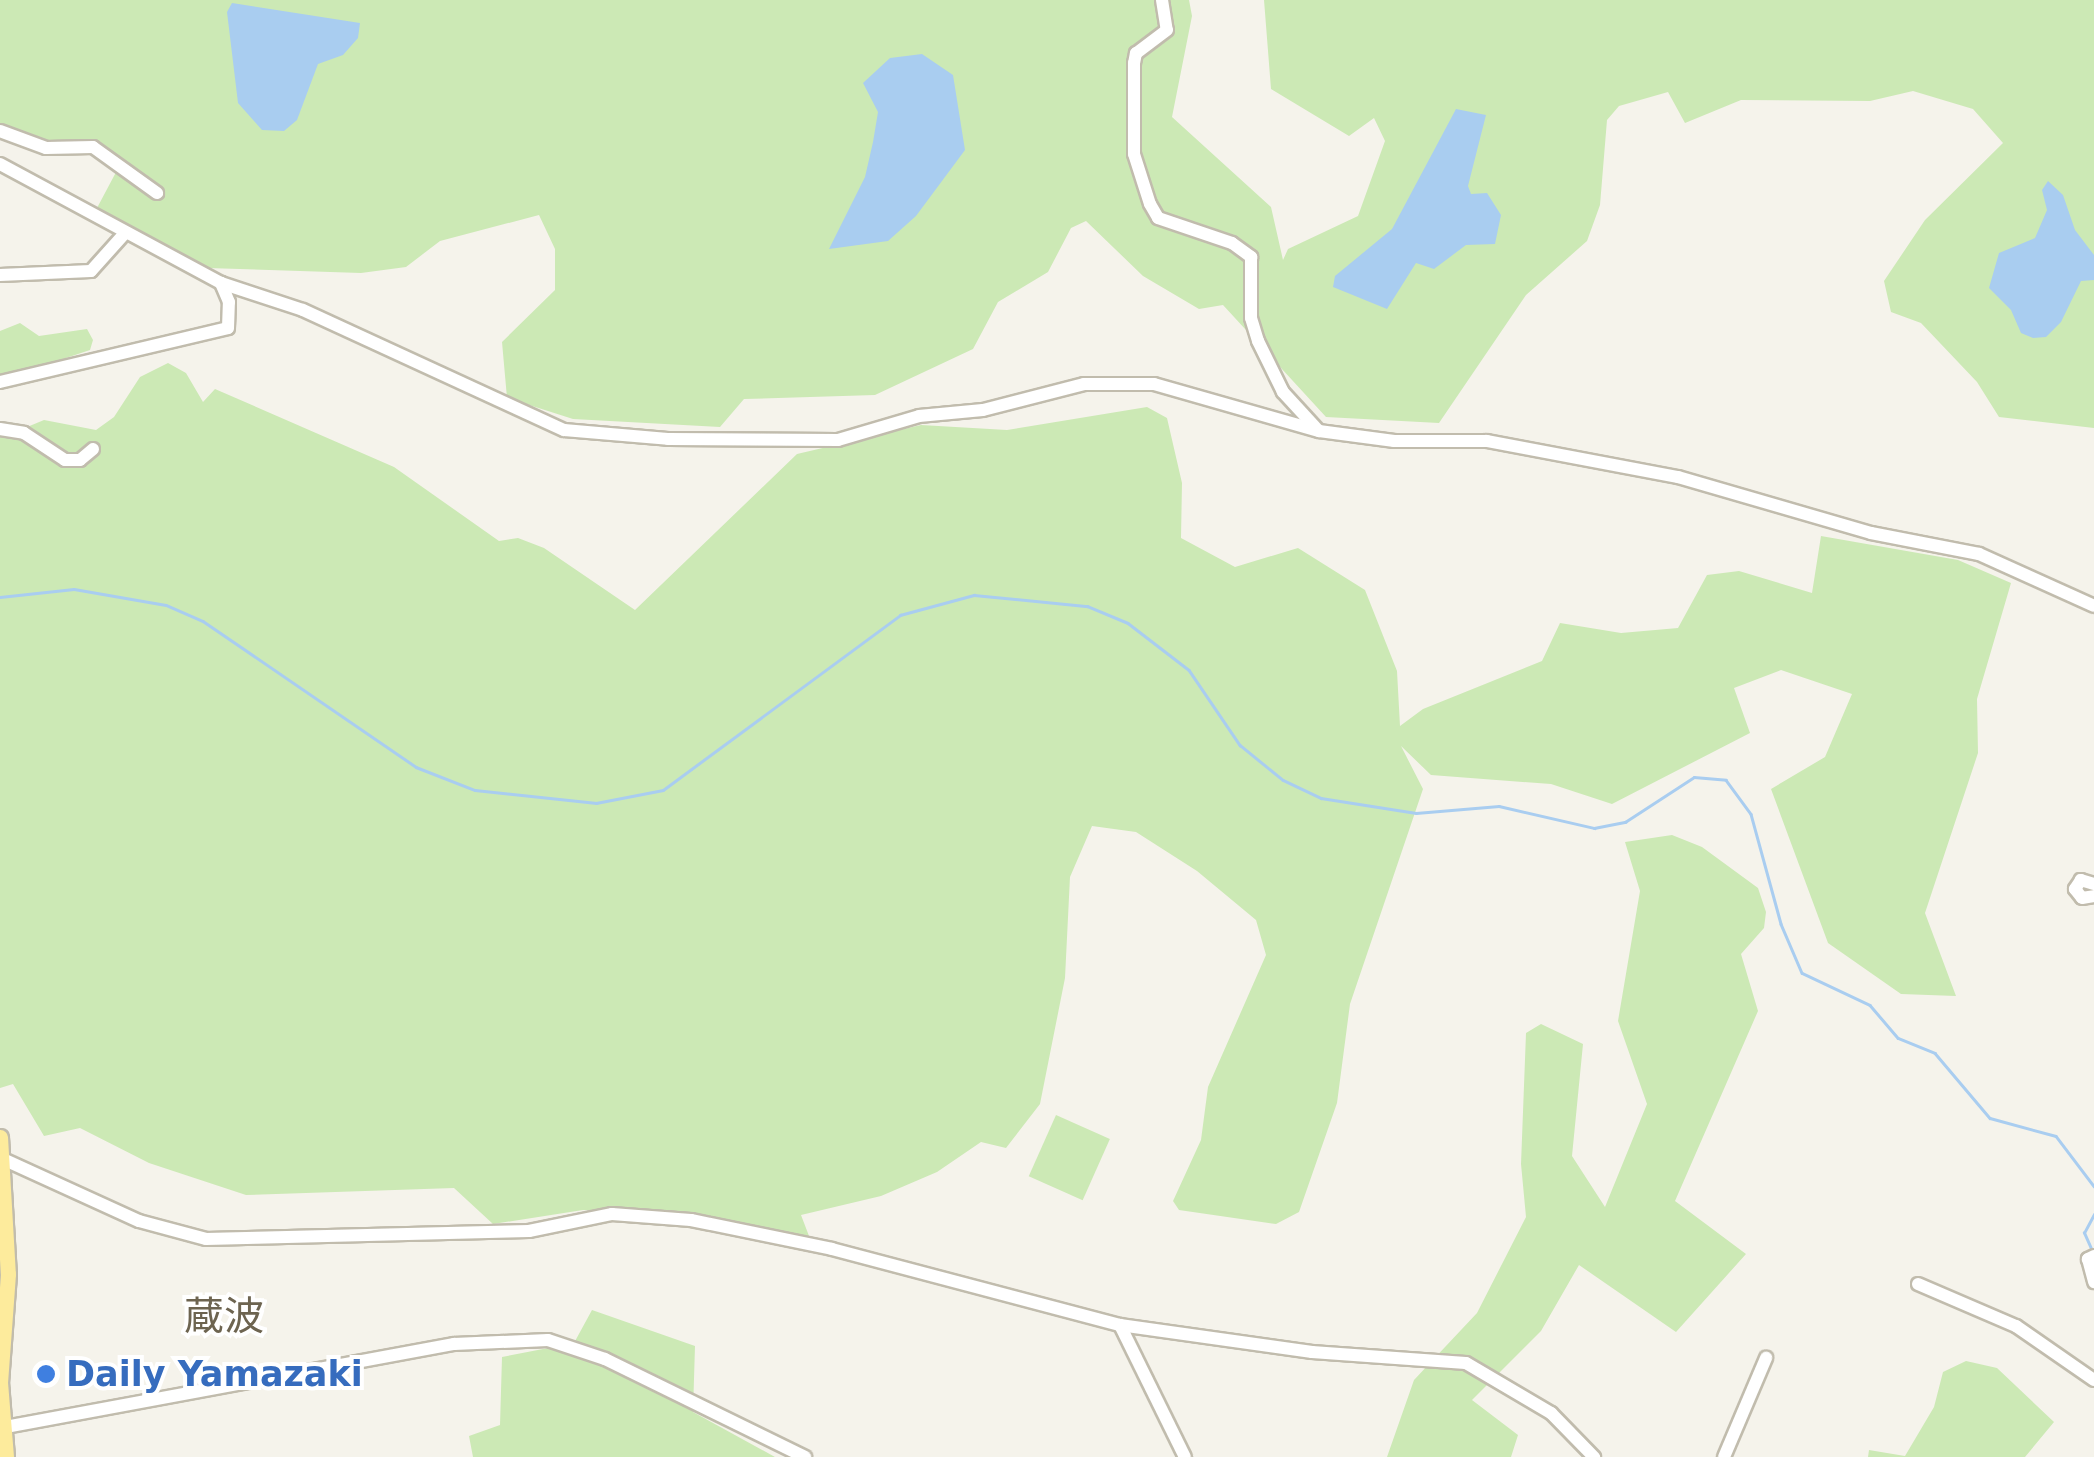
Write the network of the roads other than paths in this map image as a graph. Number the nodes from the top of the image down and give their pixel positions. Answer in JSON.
{"nodes":[{"id":1,"x":1162,"y":0,"type":"edge"},
{"id":2,"x":0,"y":131,"type":"edge"},
{"id":3,"x":0,"y":164,"type":"edge"},
{"id":4,"x":157,"y":194,"type":"dead end"},
{"id":5,"x":126,"y":232,"type":"junction"},
{"id":6,"x":0,"y":276,"type":"edge"},
{"id":7,"x":221,"y":283,"type":"junction"},
{"id":8,"x":0,"y":382,"type":"edge"},
{"id":9,"x":0,"y":429,"type":"edge"},
{"id":10,"x":1319,"y":431,"type":"junction"},
{"id":11,"x":93,"y":450,"type":"dead end"},
{"id":12,"x":2094,"y":606,"type":"edge"},
{"id":13,"x":2094,"y":884,"type":"edge"},
{"id":14,"x":2094,"y":894,"type":"edge"},
{"id":15,"x":0,"y":1138,"type":"edge"},
{"id":16,"x":5,"y":1160,"type":"junction"},
{"id":17,"x":2094,"y":1256,"type":"edge"},
{"id":18,"x":2094,"y":1282,"type":"edge"},
{"id":19,"x":1918,"y":1284,"type":"dead end"},
{"id":20,"x":1120,"y":1325,"type":"junction"},
{"id":21,"x":1766,"y":1358,"type":"dead end"},
{"id":22,"x":2094,"y":1380,"type":"edge"},
{"id":23,"x":1,"y":1428,"type":"edge"},
{"id":24,"x":6,"y":1457,"type":"edge"},
{"id":25,"x":805,"y":1457,"type":"edge"},
{"id":26,"x":1185,"y":1457,"type":"edge"},
{"id":27,"x":1594,"y":1457,"type":"edge"},
{"id":28,"x":1724,"y":1457,"type":"edge"}],
"edges":[{"from":1,"to":10,"type":"street"},
{"from":2,"to":4,"type":"street"},
{"from":3,"to":5,"type":"street"},
{"from":5,"to":6,"type":"street"},
{"from":5,"to":7,"type":"street"},
{"from":7,"to":8,"type":"street"},
{"from":7,"to":10,"type":"street"},
{"from":9,"to":11,"type":"street"},
{"from":10,"to":12,"type":"street"},
{"from":13,"to":14,"type":"street"},
{"from":15,"to":16,"type":"main road"},
{"from":16,"to":20,"type":"street"},
{"from":16,"to":23,"type":"main road"},
{"from":17,"to":18,"type":"street"},
{"from":19,"to":22,"type":"street"},
{"from":20,"to":26,"type":"street"},
{"from":20,"to":27,"type":"street"},
{"from":21,"to":28,"type":"street"},
{"from":23,"to":24,"type":"main road"},
{"from":23,"to":25,"type":"street"}]}
